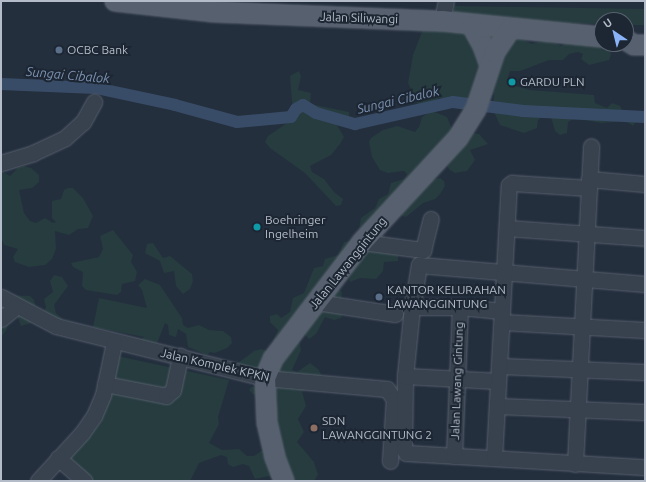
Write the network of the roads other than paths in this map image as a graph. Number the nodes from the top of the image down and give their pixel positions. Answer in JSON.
{"nodes":[{"id":1,"x":115,"y":1,"type":"edge"},
{"id":2,"x":446,"y":1,"type":"edge"},
{"id":3,"x":442,"y":22,"type":"junction"},
{"id":4,"x":472,"y":26,"type":"junction"},
{"id":5,"x":511,"y":28,"type":"junction"},
{"id":6,"x":645,"y":33,"type":"edge"},
{"id":7,"x":594,"y":35,"type":"edge"},
{"id":8,"x":634,"y":35,"type":"edge"},
{"id":9,"x":634,"y":44,"type":"edge"},
{"id":10,"x":645,"y":45,"type":"edge"},
{"id":11,"x":490,"y":65,"type":"junction"},
{"id":12,"x":94,"y":102,"type":"dead end"},
{"id":13,"x":591,"y":146,"type":"dead end"},
{"id":14,"x":1,"y":163,"type":"edge"},
{"id":15,"x":589,"y":184,"type":"junction"},
{"id":16,"x":645,"y":184,"type":"edge"},
{"id":17,"x":431,"y":219,"type":"dead end"},
{"id":18,"x":507,"y":228,"type":"junction"},
{"id":19,"x":586,"y":233,"type":"junction"},
{"id":20,"x":645,"y":238,"type":"edge"},
{"id":21,"x":362,"y":242,"type":"junction"},
{"id":22,"x":423,"y":250,"type":"junction"},
{"id":23,"x":419,"y":265,"type":"junction"},
{"id":24,"x":504,"y":272,"type":"junction"},
{"id":25,"x":584,"y":278,"type":"junction"},
{"id":26,"x":645,"y":284,"type":"edge"},
{"id":27,"x":1,"y":298,"type":"edge"},
{"id":28,"x":316,"y":302,"type":"junction"},
{"id":29,"x":16,"y":307,"type":"junction"},
{"id":30,"x":412,"y":307,"type":"junction"},
{"id":31,"x":460,"y":307,"type":"junction"},
{"id":32,"x":395,"y":314,"type":"dead end"},
{"id":33,"x":502,"y":316,"type":"junction"},
{"id":34,"x":1,"y":319,"type":"edge"},
{"id":35,"x":582,"y":326,"type":"junction"},
{"id":36,"x":645,"y":330,"type":"edge"},
{"id":37,"x":114,"y":343,"type":"junction"},
{"id":38,"x":180,"y":356,"type":"junction"},
{"id":39,"x":500,"y":366,"type":"junction"},
{"id":40,"x":580,"y":369,"type":"junction"},
{"id":41,"x":645,"y":372,"type":"edge"},
{"id":42,"x":405,"y":376,"type":"junction"},
{"id":43,"x":265,"y":378,"type":"junction"},
{"id":44,"x":456,"y":379,"type":"junction"},
{"id":45,"x":498,"y":381,"type":"junction"},
{"id":46,"x":105,"y":384,"type":"junction"},
{"id":47,"x":497,"y":406,"type":"junction"},
{"id":48,"x":578,"y":410,"type":"junction"},
{"id":49,"x":645,"y":412,"type":"edge"},
{"id":50,"x":454,"y":456,"type":"junction"},
{"id":51,"x":58,"y":458,"type":"junction"},
{"id":52,"x":494,"y":458,"type":"junction"},
{"id":53,"x":390,"y":461,"type":"dead end"},
{"id":54,"x":575,"y":464,"type":"junction"},
{"id":55,"x":645,"y":467,"type":"edge"},
{"id":56,"x":38,"y":481,"type":"edge"},
{"id":57,"x":84,"y":481,"type":"edge"},
{"id":58,"x":284,"y":481,"type":"edge"}],
"edges":[{"from":1,"to":3,"type":"main road","name":"Jalan Siliwangi"},
{"from":2,"to":3,"type":"street"},
{"from":3,"to":4,"type":"main road","name":"Jalan Siliwangi"},
{"from":4,"to":5,"type":"main road","name":"Jalan Siliwangi"},
{"from":4,"to":11,"type":"main road"},
{"from":5,"to":7,"type":"main road","name":"Jalan Siliwangi"},
{"from":5,"to":11,"type":"main road","name":"Jalan Lawanggintung"},
{"from":6,"to":8,"type":"main road"},
{"from":9,"to":10,"type":"main road"},
{"from":11,"to":21,"type":"main road","name":"Jalan Lawanggintung"},
{"from":12,"to":14,"type":"street"},
{"from":13,"to":15,"type":"street"},
{"from":15,"to":16,"type":"street"},
{"from":15,"to":18,"type":"street"},
{"from":15,"to":19,"type":"street"},
{"from":17,"to":22,"type":"street","name":"Jalan Lawang Gintung"},
{"from":18,"to":19,"type":"street"},
{"from":18,"to":24,"type":"street"},
{"from":19,"to":20,"type":"street"},
{"from":19,"to":25,"type":"street"},
{"from":21,"to":22,"type":"street"},
{"from":21,"to":28,"type":"main road","name":"Jalan Lawanggintung"},
{"from":22,"to":23,"type":"street","name":"Jalan Lawang Gintung"},
{"from":23,"to":24,"type":"street"},
{"from":23,"to":30,"type":"street","name":"Jalan Lawang Gintung"},
{"from":24,"to":25,"type":"street"},
{"from":24,"to":33,"type":"street"},
{"from":25,"to":26,"type":"street"},
{"from":25,"to":35,"type":"street"},
{"from":27,"to":29,"type":"street","name":"Jalan Komplek KPKN"},
{"from":28,"to":32,"type":"street"},
{"from":28,"to":43,"type":"main road","name":"Jalan Lawanggintung"},
{"from":29,"to":34,"type":"street"},
{"from":29,"to":37,"type":"street","name":"Jalan Komplek KPKN"},
{"from":30,"to":31,"type":"street","name":"Jalan Lawang Gintung"},
{"from":30,"to":42,"type":"street","name":"Jalan Lawang Gintung"},
{"from":31,"to":33,"type":"street","name":"Jalan Lawang Gintung"},
{"from":31,"to":44,"type":"street","name":"Jalan Lawang Gintung"},
{"from":33,"to":35,"type":"street","name":"Jalan Lawang Gintung"},
{"from":33,"to":39,"type":"street"},
{"from":35,"to":36,"type":"street","name":"Jalan Lawang Gintung"},
{"from":35,"to":40,"type":"street"},
{"from":37,"to":38,"type":"street","name":"Jalan Komplek KPKN"},
{"from":37,"to":46,"type":"street"},
{"from":38,"to":43,"type":"street","name":"Jalan Komplek KPKN"},
{"from":38,"to":46,"type":"street"},
{"from":39,"to":40,"type":"street"},
{"from":39,"to":45,"type":"street"},
{"from":40,"to":41,"type":"street"},
{"from":40,"to":48,"type":"street"},
{"from":42,"to":44,"type":"street"},
{"from":42,"to":50,"type":"street","name":"Jalan Lawang Gintung"},
{"from":43,"to":53,"type":"street","name":"Jalan Komplek KPKN"},
{"from":43,"to":58,"type":"main road","name":"Jalan Lawanggintung"},
{"from":44,"to":45,"type":"street"},
{"from":44,"to":50,"type":"street","name":"Jalan Lawang Gintung"},
{"from":45,"to":47,"type":"street"},
{"from":46,"to":51,"type":"street"},
{"from":47,"to":48,"type":"street"},
{"from":47,"to":52,"type":"street"},
{"from":48,"to":49,"type":"street"},
{"from":48,"to":54,"type":"street"},
{"from":50,"to":52,"type":"street","name":"Jalan Lawang Gintung"},
{"from":51,"to":56,"type":"street"},
{"from":51,"to":57,"type":"street"},
{"from":52,"to":54,"type":"street","name":"Jalan Lawang Gintung"},
{"from":54,"to":55,"type":"street","name":"Jalan Lawang Gintung"}]}
